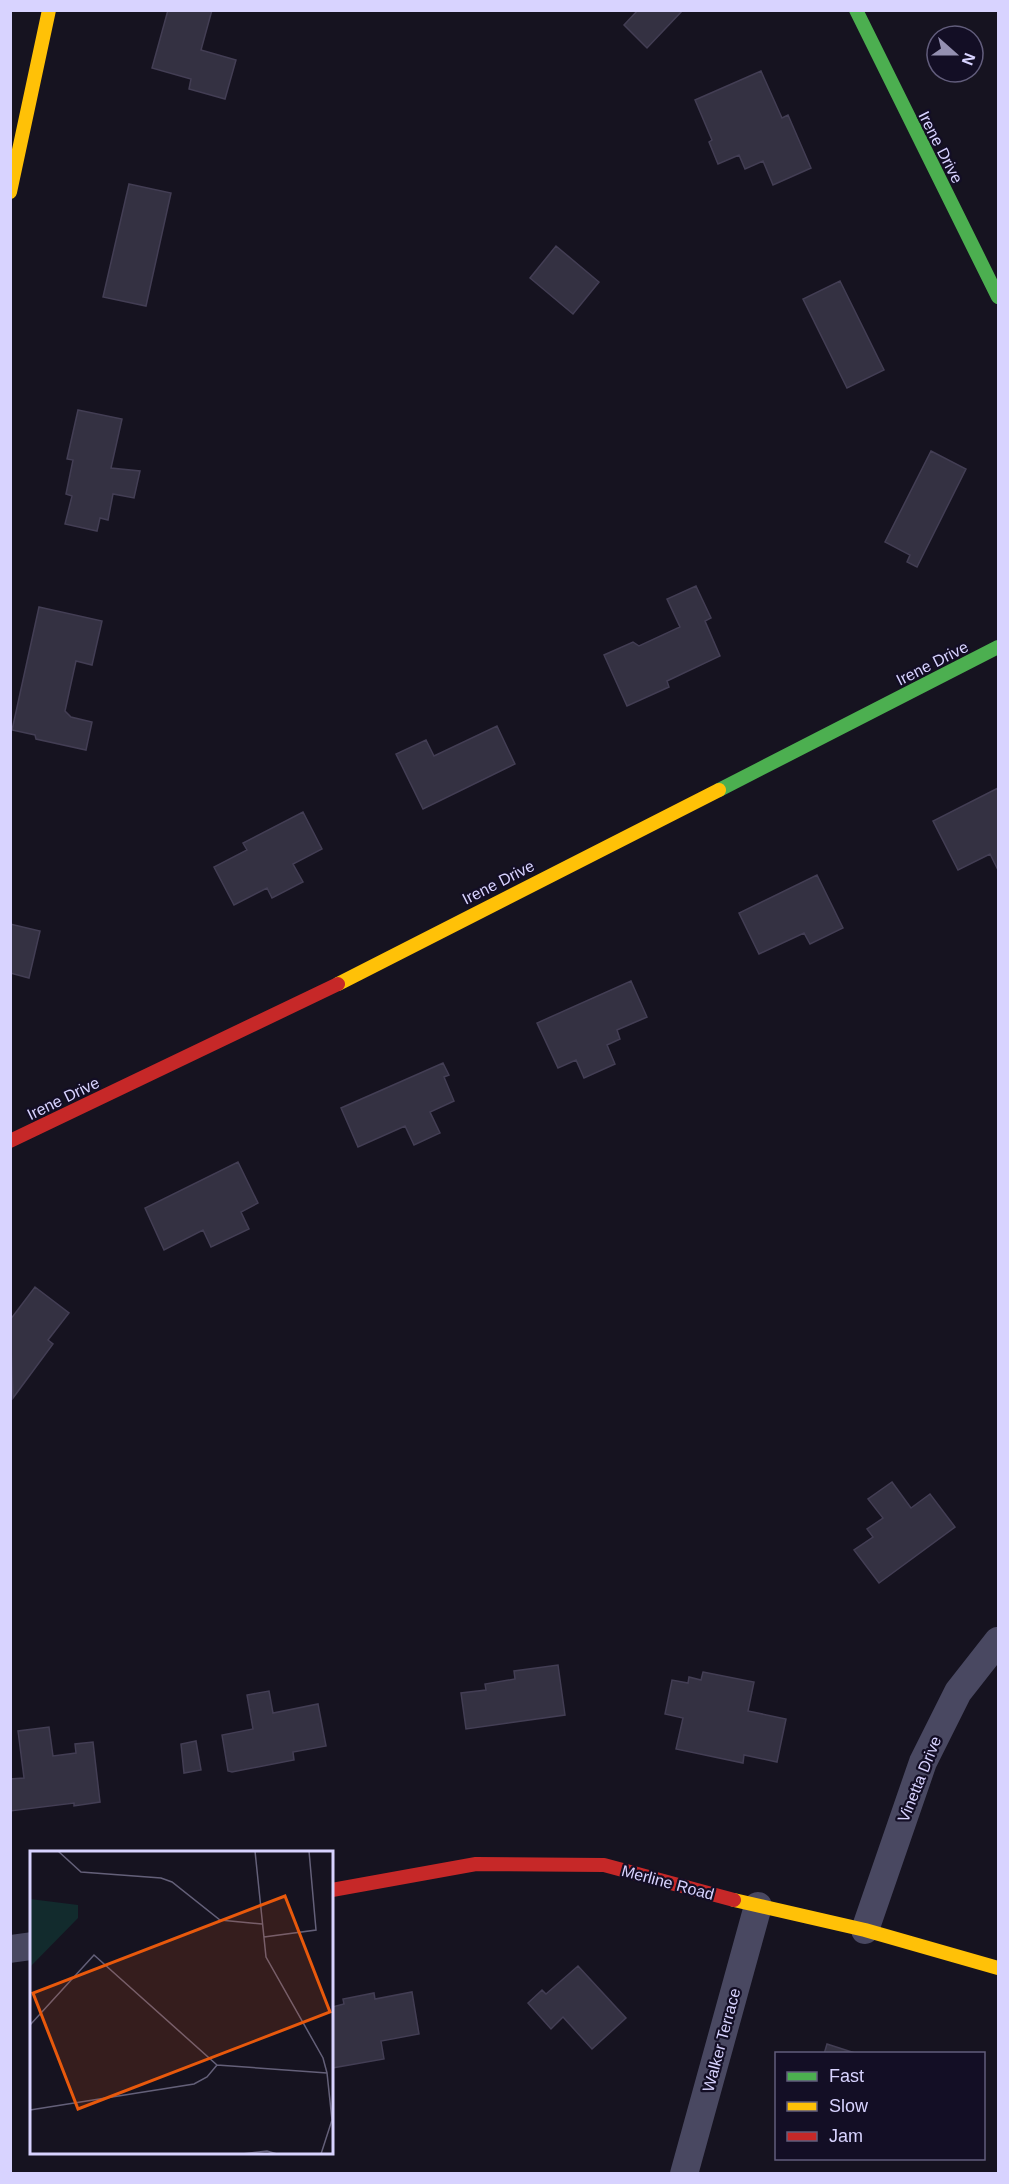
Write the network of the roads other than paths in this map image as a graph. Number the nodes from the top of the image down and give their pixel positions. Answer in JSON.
{"nodes":[{"id":1,"x":49,"y":10,"type":"edge"},
{"id":2,"x":856,"y":10,"type":"edge"},
{"id":3,"x":10,"y":192,"type":"edge"},
{"id":4,"x":999,"y":297,"type":"edge"},
{"id":5,"x":999,"y":648,"type":"edge"},
{"id":6,"x":10,"y":1141,"type":"edge"},
{"id":7,"x":999,"y":1641,"type":"edge"},
{"id":8,"x":333,"y":1890,"type":"edge"},
{"id":9,"x":758,"y":1906,"type":"junction"},
{"id":10,"x":865,"y":1930,"type":"junction"},
{"id":11,"x":30,"y":1946,"type":"edge"},
{"id":12,"x":10,"y":1949,"type":"edge"},
{"id":13,"x":999,"y":1968,"type":"edge"},
{"id":14,"x":684,"y":2174,"type":"edge"}],
"edges":[{"from":1,"to":3,"type":"street"},
{"from":2,"to":4,"type":"street","name":"Irene Drive"},
{"from":5,"to":6,"type":"street","name":"Irene Drive"},
{"from":7,"to":10,"type":"street","name":"Vinetta Drive"},
{"from":8,"to":9,"type":"street","name":"Merline Road"},
{"from":9,"to":10,"type":"street","name":"Merline Road"},
{"from":9,"to":14,"type":"street","name":"Walker Terrace"},
{"from":10,"to":13,"type":"street","name":"Merline Road"},
{"from":11,"to":12,"type":"street"}]}
